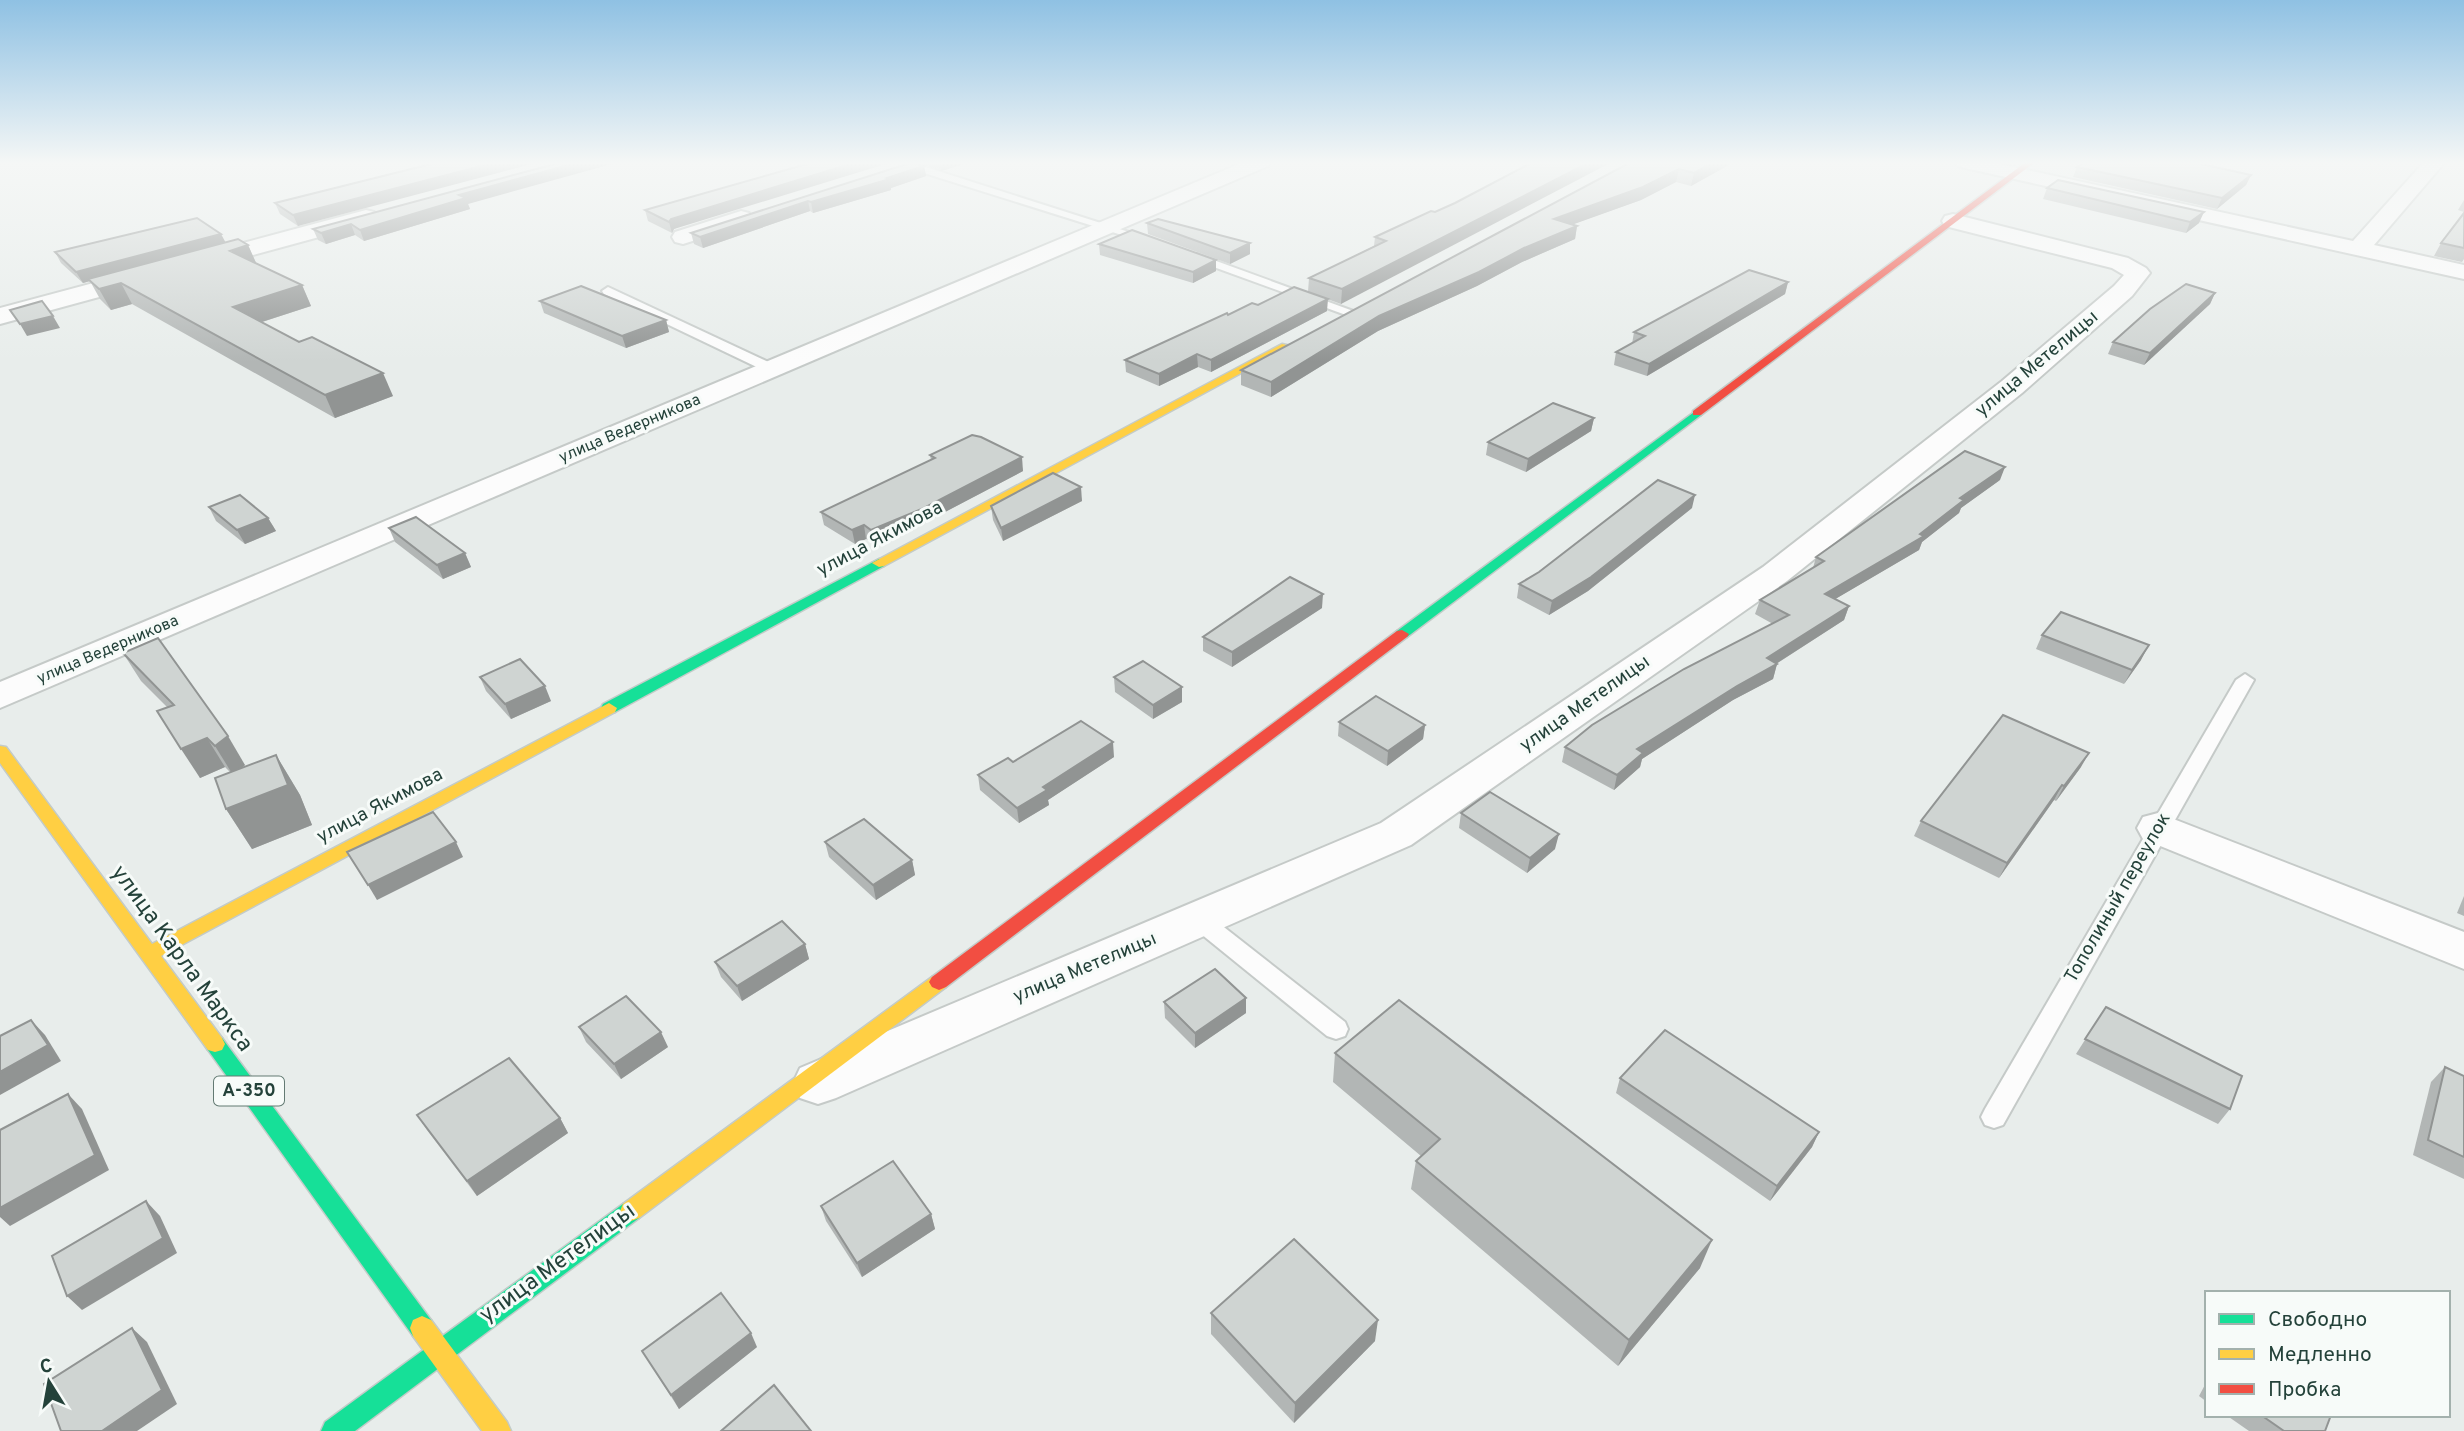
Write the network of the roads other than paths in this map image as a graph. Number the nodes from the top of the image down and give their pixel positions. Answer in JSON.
{"nodes":[{"id":1,"x":322,"y":229,"type":"edge"},
{"id":2,"x":708,"y":229,"type":"edge"},
{"id":3,"x":1101,"y":229,"type":"edge"},
{"id":4,"x":1116,"y":229,"type":"edge"},
{"id":5,"x":1943,"y":229,"type":"edge"},
{"id":6,"x":1984,"y":229,"type":"edge"},
{"id":7,"x":2308,"y":229,"type":"edge"},
{"id":8,"x":2377,"y":229,"type":"edge"},
{"id":9,"x":683,"y":237,"type":"dead end"},
{"id":10,"x":2366,"y":242,"type":"junction"},
{"id":11,"x":1159,"y":244,"type":"edge"},
{"id":12,"x":1185,"y":253,"type":"edge"},
{"id":13,"x":2464,"y":257,"type":"edge"},
{"id":14,"x":2464,"y":272,"type":"edge"},
{"id":15,"x":608,"y":291,"type":"dead end"},
{"id":16,"x":1356,"y":309,"type":"joint"},
{"id":17,"x":0,"y":316,"type":"edge"},
{"id":18,"x":1325,"y":325,"type":"edge"},
{"id":19,"x":1301,"y":338,"type":"edge"},
{"id":20,"x":772,"y":369,"type":"junction"},
{"id":21,"x":2245,"y":680,"type":"dead end"},
{"id":22,"x":0,"y":696,"type":"edge"},
{"id":23,"x":0,"y":751,"type":"edge"},
{"id":24,"x":2158,"y":828,"type":"junction"},
{"id":25,"x":1198,"y":919,"type":"junction"},
{"id":26,"x":2464,"y":951,"type":"edge"},
{"id":27,"x":149,"y":954,"type":"junction"},
{"id":28,"x":1336,"y":1029,"type":"dead end"},
{"id":29,"x":784,"y":1097,"type":"junction"},
{"id":30,"x":1994,"y":1117,"type":"dead end"},
{"id":31,"x":440,"y":1351,"type":"junction"},
{"id":32,"x":334,"y":1431,"type":"edge"},
{"id":33,"x":498,"y":1431,"type":"edge"}],
"edges":[{"from":1,"to":17,"type":"street"},
{"from":2,"to":9,"type":"street"},
{"from":3,"to":20,"type":"street","name":"улица Ведерникова"},
{"from":4,"to":11,"type":"lane"},
{"from":5,"to":29,"type":"main road","name":"улица Метелицы"},
{"from":6,"to":25,"type":"street","name":"улица Метелицы"},
{"from":7,"to":10,"type":"street"},
{"from":8,"to":10,"type":"street"},
{"from":10,"to":13,"type":"street"},
{"from":10,"to":14,"type":"street"},
{"from":12,"to":16,"type":"lane"},
{"from":15,"to":20,"type":"lane"},
{"from":16,"to":18,"type":"main road"},
{"from":19,"to":27,"type":"main road","name":"улица Якимова"},
{"from":20,"to":22,"type":"street","name":"улица Ведерникова"},
{"from":21,"to":24,"type":"lane","name":"Тополиный переулок"},
{"from":23,"to":27,"type":"main road","name":"улица Карла Маркса","number":"А-350"},
{"from":24,"to":26,"type":"street"},
{"from":24,"to":30,"type":"lane","name":"Тополиный переулок"},
{"from":25,"to":28,"type":"lane"},
{"from":25,"to":29,"type":"street","name":"улица Метелицы"},
{"from":27,"to":31,"type":"main road","name":"улица Карла Маркса","number":"А-350"},
{"from":29,"to":31,"type":"main road","name":"улица Метелицы"},
{"from":31,"to":32,"type":"main road","name":"улица Метелицы"},
{"from":31,"to":33,"type":"main road","name":"улица Карла Маркса","number":"А-350"}]}
